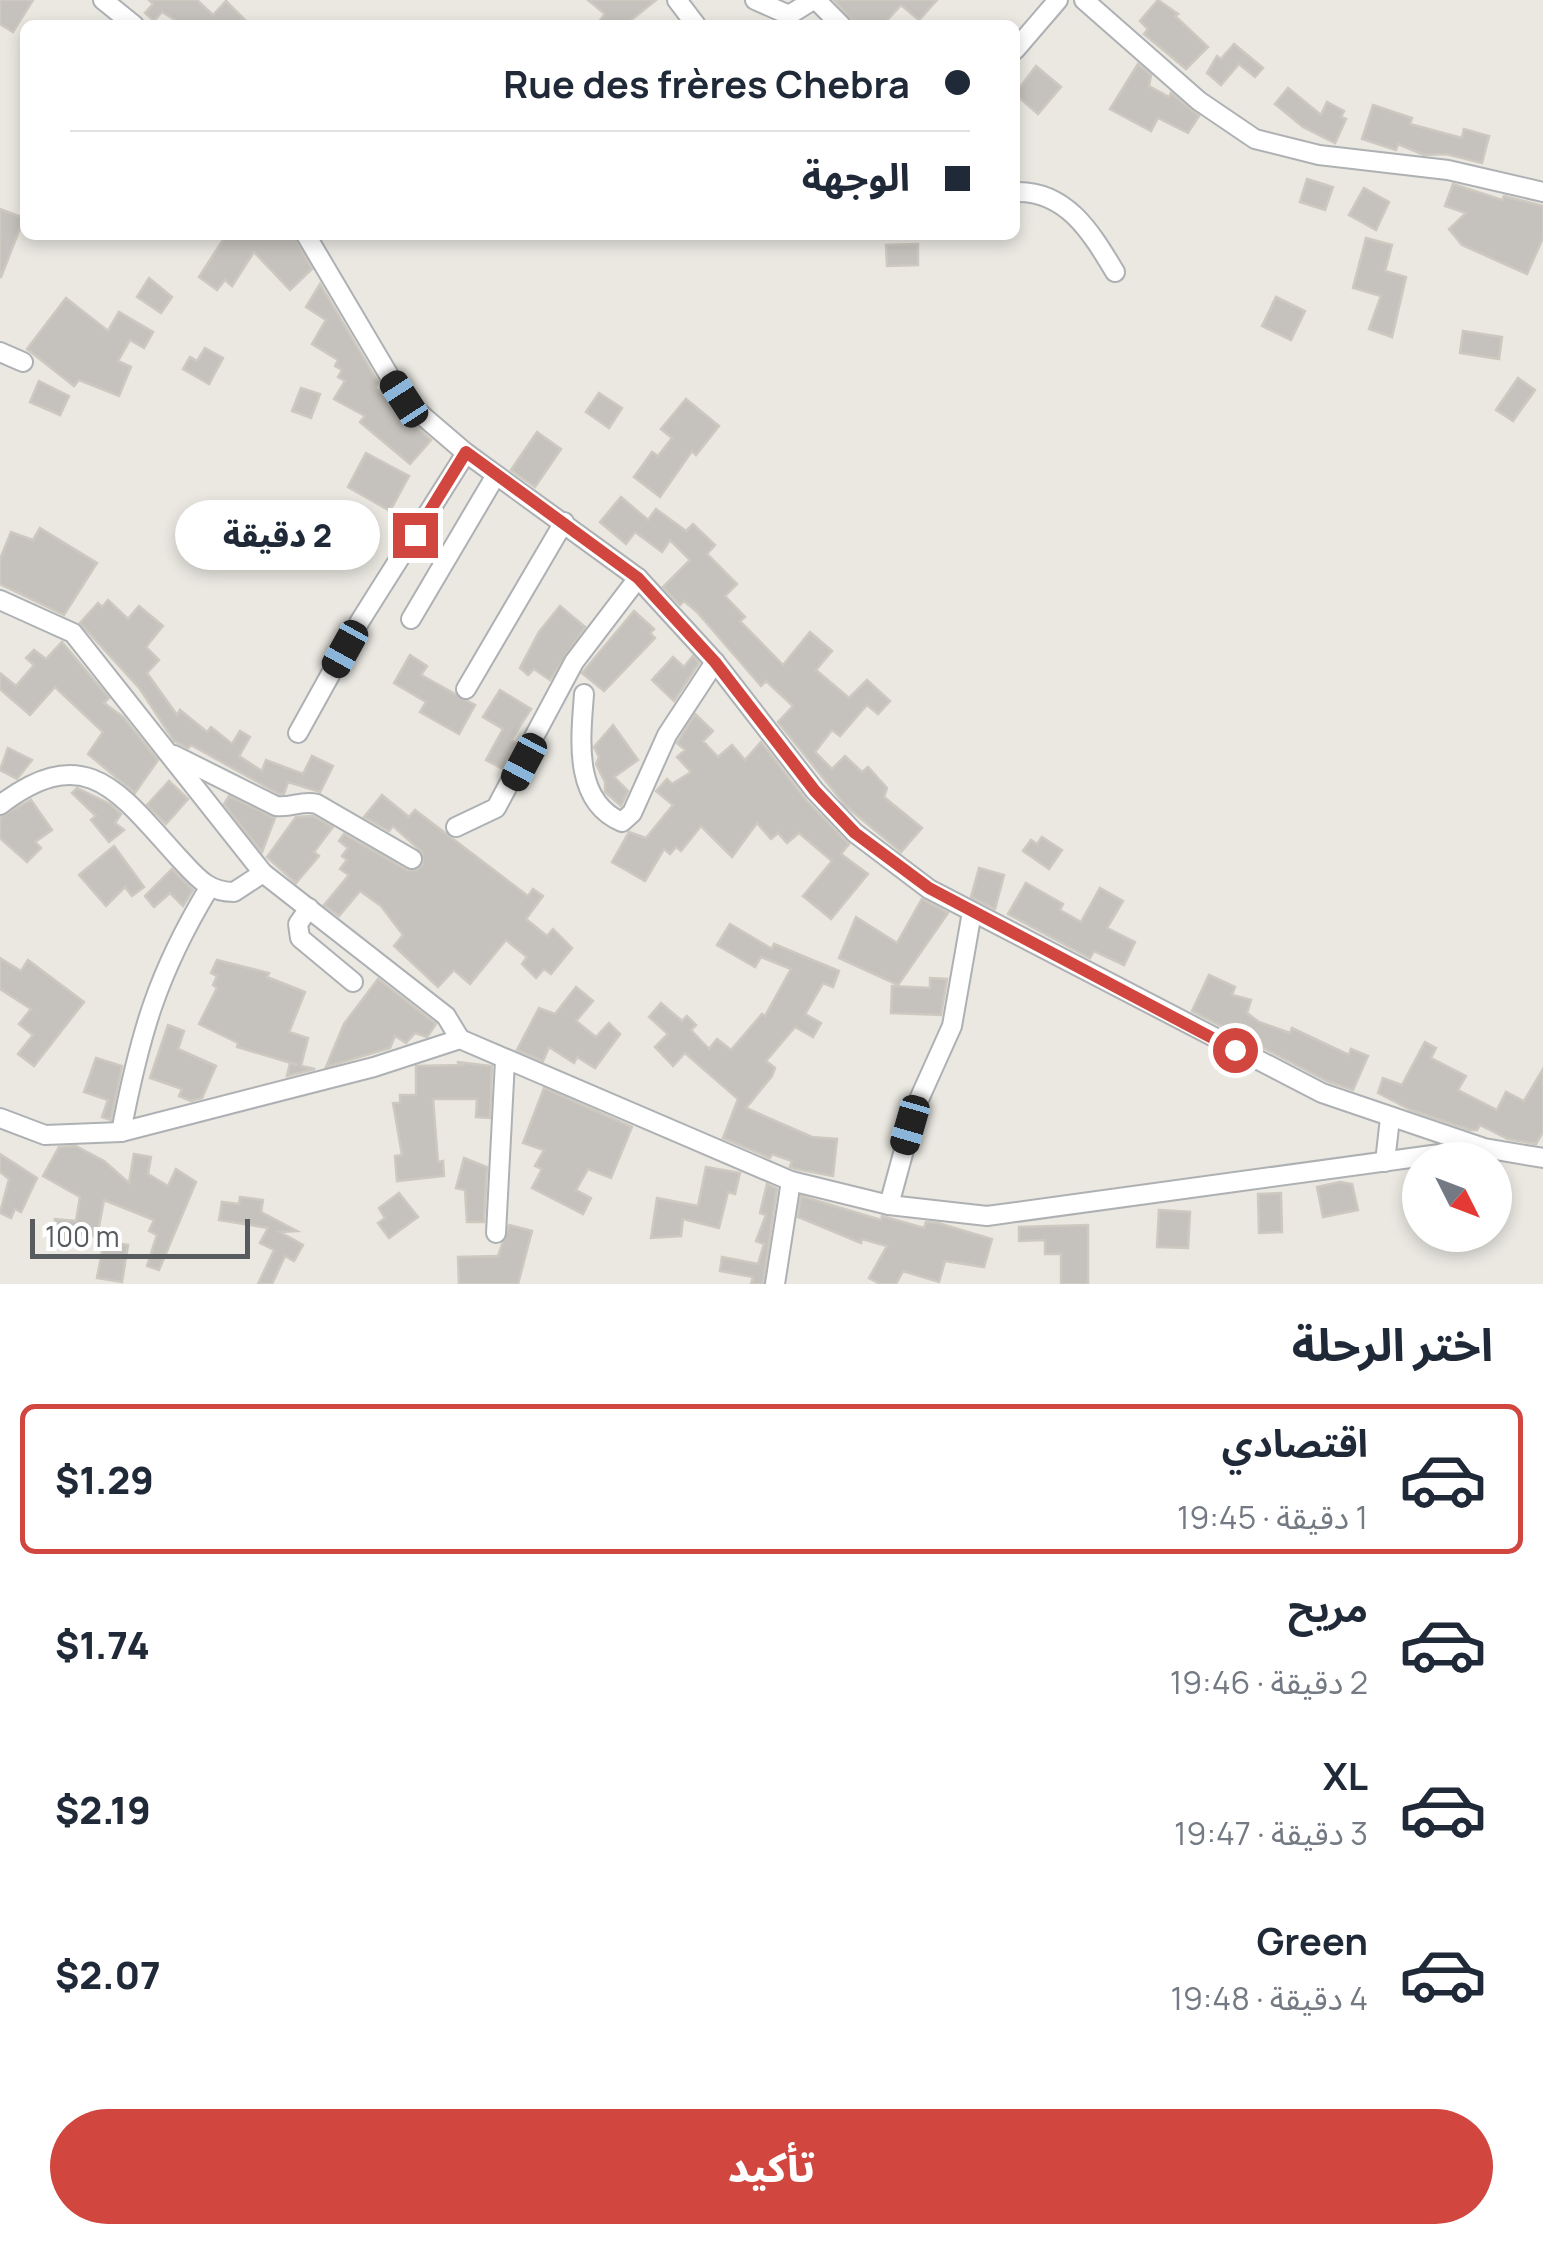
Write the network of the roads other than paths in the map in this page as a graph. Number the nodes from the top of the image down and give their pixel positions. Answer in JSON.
{"nodes":[{"id":1,"x":103,"y":0,"type":"edge"},
{"id":2,"x":677,"y":0,"type":"edge"},
{"id":3,"x":755,"y":0,"type":"edge"},
{"id":4,"x":815,"y":0,"type":"edge"},
{"id":5,"x":1058,"y":0,"type":"edge"},
{"id":6,"x":1084,"y":0,"type":"edge"},
{"id":7,"x":128,"y":20,"type":"edge"},
{"id":8,"x":692,"y":20,"type":"edge"},
{"id":9,"x":836,"y":20,"type":"edge"},
{"id":10,"x":1020,"y":44,"type":"edge"},
{"id":11,"x":1543,"y":192,"type":"edge"},
{"id":12,"x":1020,"y":193,"type":"edge"},
{"id":13,"x":309,"y":240,"type":"edge"},
{"id":14,"x":1115,"y":272,"type":"dead end"},
{"id":15,"x":0,"y":352,"type":"edge"},
{"id":16,"x":23,"y":362,"type":"dead end"},
{"id":17,"x":466,"y":452,"type":"junction"},
{"id":18,"x":496,"y":475,"type":"junction"},
{"id":19,"x":564,"y":522,"type":"junction"},
{"id":20,"x":638,"y":578,"type":"junction"},
{"id":21,"x":0,"y":600,"type":"edge"},
{"id":22,"x":412,"y":619,"type":"dead end"},
{"id":23,"x":715,"y":662,"type":"junction"},
{"id":24,"x":466,"y":689,"type":"dead end"},
{"id":25,"x":584,"y":694,"type":"dead end"},
{"id":26,"x":298,"y":732,"type":"dead end"},
{"id":27,"x":169,"y":753,"type":"junction"},
{"id":28,"x":0,"y":805,"type":"edge"},
{"id":29,"x":456,"y":827,"type":"dead end"},
{"id":30,"x":412,"y":859,"type":"dead end"},
{"id":31,"x":263,"y":873,"type":"junction"},
{"id":32,"x":209,"y":888,"type":"junction"},
{"id":33,"x":309,"y":908,"type":"junction"},
{"id":34,"x":972,"y":912,"type":"junction"},
{"id":35,"x":353,"y":982,"type":"dead end"},
{"id":36,"x":460,"y":1039,"type":"junction"},
{"id":37,"x":506,"y":1062,"type":"junction"},
{"id":38,"x":0,"y":1118,"type":"edge"},
{"id":39,"x":1390,"y":1118,"type":"junction"},
{"id":40,"x":121,"y":1132,"type":"junction"},
{"id":41,"x":1465,"y":1142,"type":"edge"},
{"id":42,"x":1512,"y":1153,"type":"edge"},
{"id":43,"x":1543,"y":1158,"type":"edge"},
{"id":44,"x":1402,"y":1160,"type":"edge"},
{"id":45,"x":1385,"y":1162,"type":"junction"},
{"id":46,"x":792,"y":1181,"type":"junction"},
{"id":47,"x":889,"y":1205,"type":"junction"},
{"id":48,"x":496,"y":1233,"type":"dead end"},
{"id":49,"x":775,"y":1284,"type":"edge"}],
"edges":[{"from":1,"to":7,"type":"street"},
{"from":2,"to":8,"type":"street"},
{"from":3,"to":4,"type":"street"},
{"from":4,"to":9,"type":"street"},
{"from":5,"to":10,"type":"street"},
{"from":6,"to":11,"type":"street"},
{"from":12,"to":14,"type":"street"},
{"from":13,"to":17,"type":"street"},
{"from":15,"to":16,"type":"street"},
{"from":17,"to":18,"type":"street"},
{"from":17,"to":26,"type":"street"},
{"from":18,"to":19,"type":"street"},
{"from":18,"to":22,"type":"street"},
{"from":19,"to":20,"type":"street"},
{"from":19,"to":24,"type":"street"},
{"from":20,"to":23,"type":"street"},
{"from":20,"to":29,"type":"street"},
{"from":21,"to":27,"type":"street"},
{"from":23,"to":25,"type":"street"},
{"from":23,"to":34,"type":"street"},
{"from":27,"to":30,"type":"street"},
{"from":27,"to":31,"type":"street"},
{"from":28,"to":32,"type":"street"},
{"from":31,"to":32,"type":"street"},
{"from":31,"to":33,"type":"street"},
{"from":32,"to":40,"type":"street"},
{"from":33,"to":35,"type":"street"},
{"from":33,"to":36,"type":"street"},
{"from":34,"to":39,"type":"street"},
{"from":34,"to":47,"type":"street"},
{"from":36,"to":37,"type":"street"},
{"from":36,"to":40,"type":"street"},
{"from":37,"to":46,"type":"street"},
{"from":37,"to":48,"type":"street"},
{"from":38,"to":40,"type":"street"},
{"from":39,"to":41,"type":"street"},
{"from":39,"to":45,"type":"street"},
{"from":42,"to":43,"type":"street"},
{"from":44,"to":45,"type":"street"},
{"from":45,"to":47,"type":"street"},
{"from":46,"to":47,"type":"street"},
{"from":46,"to":49,"type":"street"}]}
